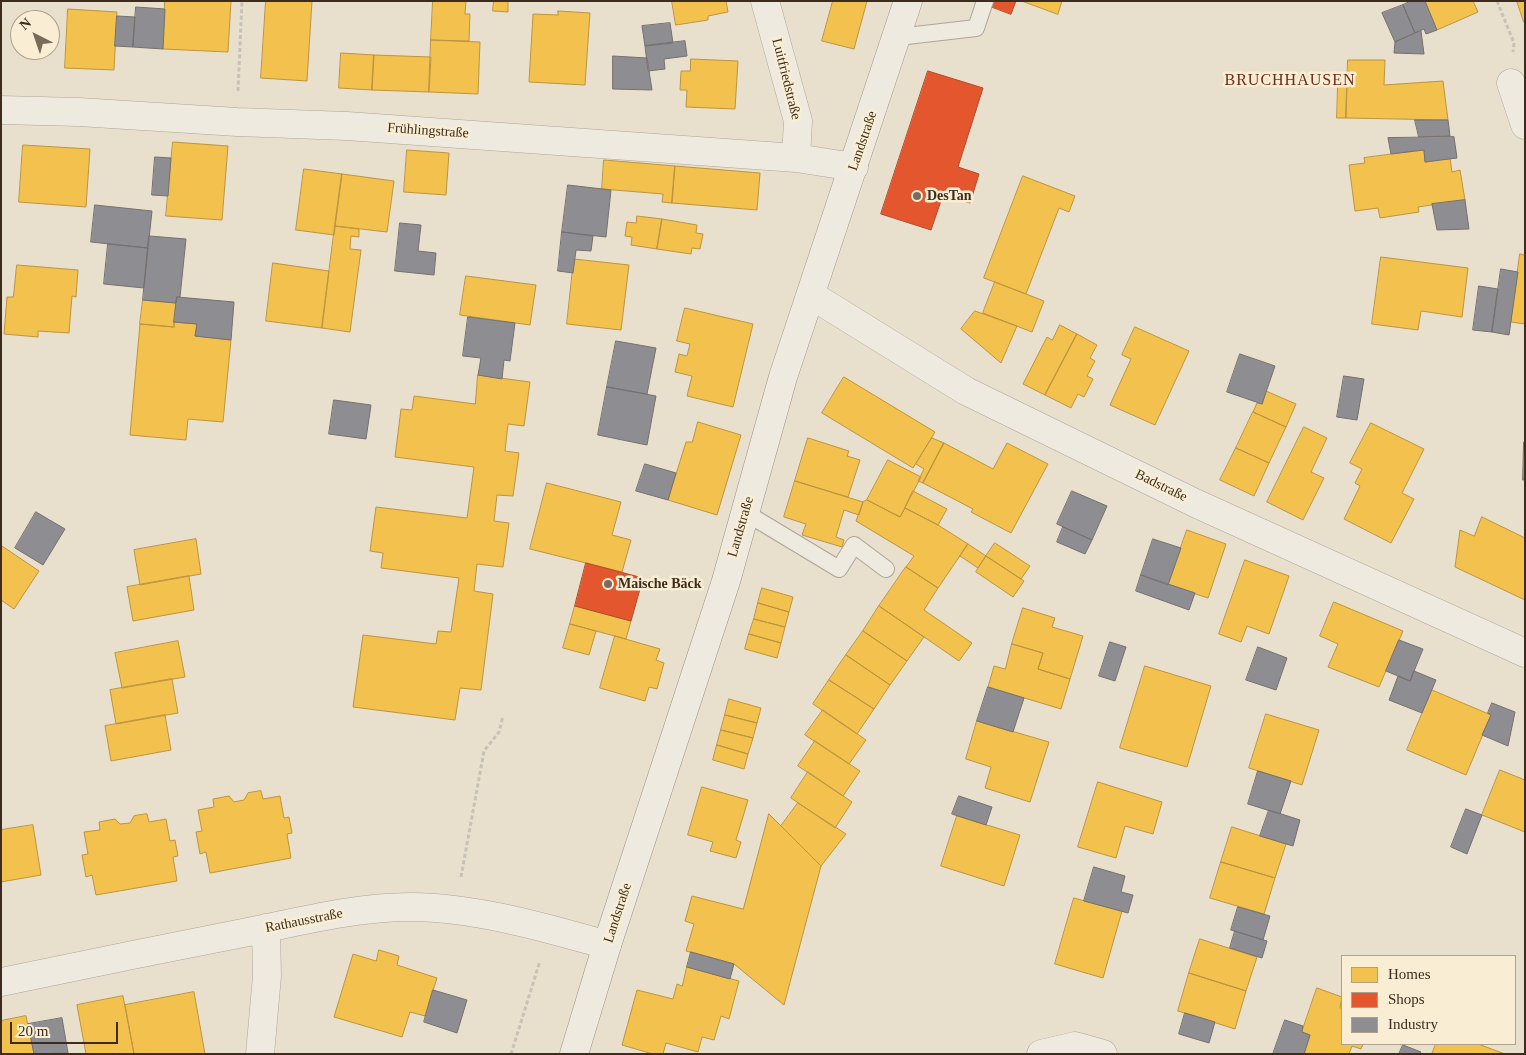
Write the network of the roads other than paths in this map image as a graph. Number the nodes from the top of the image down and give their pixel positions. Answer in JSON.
{"nodes":[{"id":1,"x":765,"y":1,"type":"edge"},
{"id":2,"x":908,"y":1,"type":"edge"},
{"id":3,"x":985,"y":1,"type":"edge"},
{"id":4,"x":898,"y":37,"type":"junction"},
{"id":5,"x":1511,"y":82,"type":"road end"},
{"id":6,"x":1,"y":110,"type":"edge"},
{"id":7,"x":1525,"y":125,"type":"edge"},
{"id":8,"x":796,"y":158,"type":"junction"},
{"id":9,"x":854,"y":167,"type":"junction"},
{"id":10,"x":811,"y":295,"type":"junction"},
{"id":11,"x":746,"y":513,"type":"junction"},
{"id":12,"x":886,"y":569,"type":"dead end"},
{"id":13,"x":1525,"y":653,"type":"edge"},
{"id":14,"x":266,"y":928,"type":"junction"},
{"id":15,"x":607,"y":945,"type":"junction"},
{"id":16,"x":1,"y":982,"type":"edge"},
{"id":17,"x":260,"y":1054,"type":"edge"},
{"id":18,"x":574,"y":1054,"type":"edge"},
{"id":19,"x":1041,"y":1054,"type":"edge"},
{"id":20,"x":1103,"y":1054,"type":"edge"}],
"edges":[{"from":1,"to":8,"type":"street","name":"Luitfriedstraße"},
{"from":2,"to":4,"type":"street","name":"Landstraße"},
{"from":3,"to":4,"type":"lane"},
{"from":4,"to":9,"type":"street","name":"Landstraße"},
{"from":5,"to":7,"type":"street"},
{"from":6,"to":8,"type":"street","name":"Frühlingstraße"},
{"from":8,"to":9,"type":"street","name":"Frühlingstraße"},
{"from":9,"to":10,"type":"street","name":"Landstraße"},
{"from":10,"to":11,"type":"street","name":"Landstraße"},
{"from":10,"to":13,"type":"street","name":"Badstraße"},
{"from":11,"to":12,"type":"lane"},
{"from":11,"to":15,"type":"street","name":"Landstraße"},
{"from":14,"to":15,"type":"street","name":"Rathausstraße"},
{"from":14,"to":16,"type":"street","name":"Rathausstraße"},
{"from":14,"to":17,"type":"street"},
{"from":15,"to":18,"type":"street","name":"Landstraße"},
{"from":19,"to":20,"type":"street"}]}
